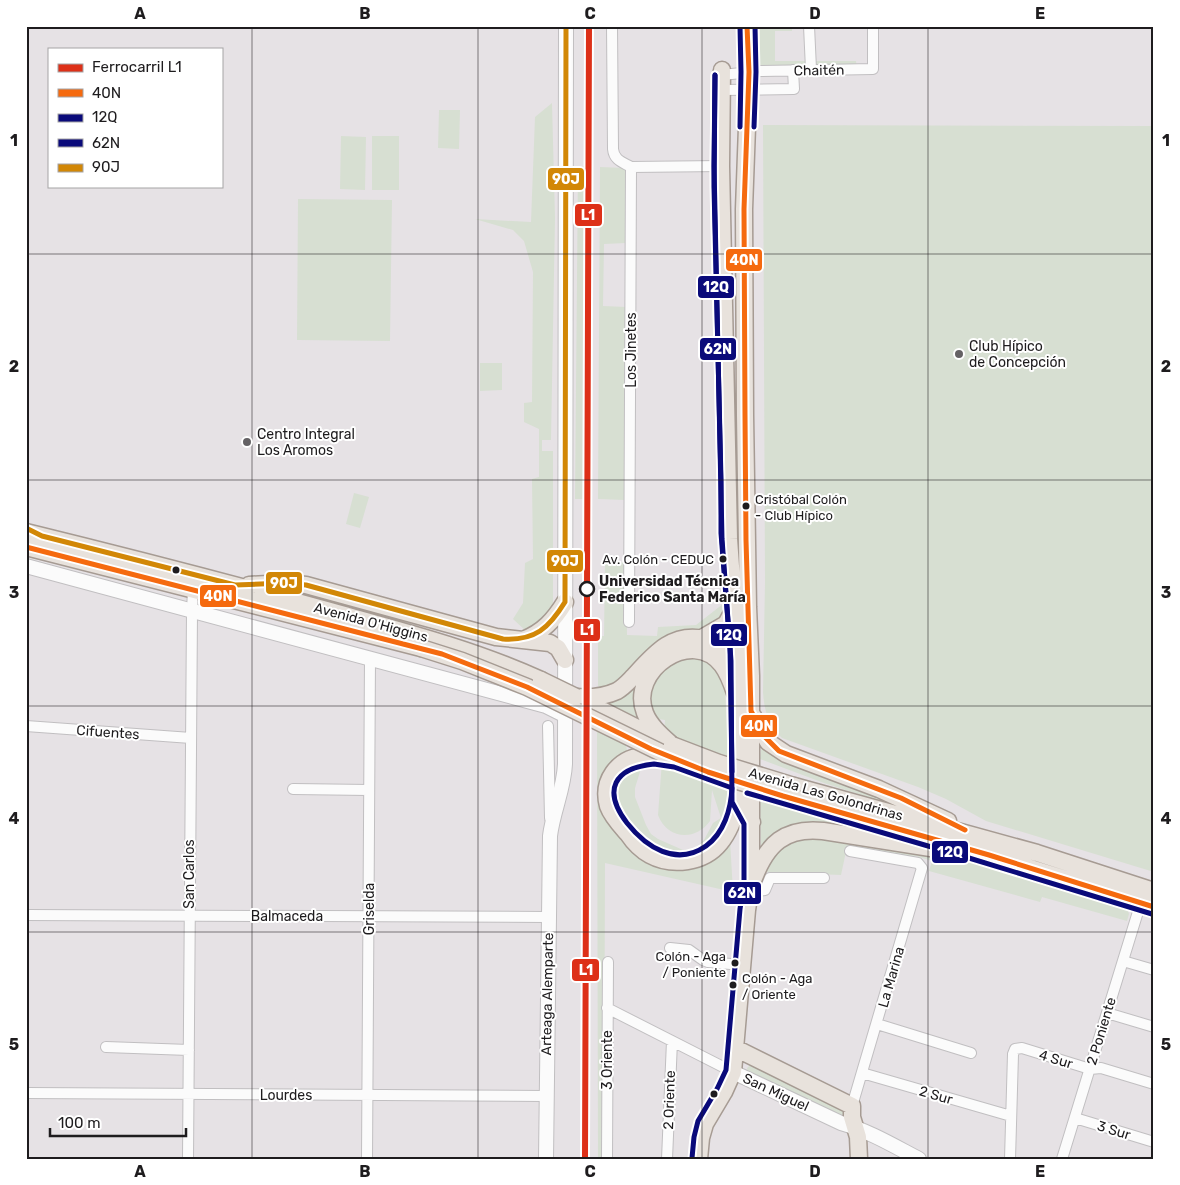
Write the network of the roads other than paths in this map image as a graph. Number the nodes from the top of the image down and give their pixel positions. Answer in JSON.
{"nodes":[{"id":1,"x":566,"y":26,"type":"edge"},
{"id":2,"x":612,"y":26,"type":"edge"},
{"id":3,"x":747,"y":26,"type":"edge"},
{"id":4,"x":809,"y":26,"type":"edge"},
{"id":5,"x":873,"y":26,"type":"edge"},
{"id":6,"x":793,"y":70,"type":"junction"},
{"id":7,"x":811,"y":70,"type":"junction"},
{"id":8,"x":722,"y":78,"type":"junction"},
{"id":9,"x":749,"y":80,"type":"junction"},
{"id":10,"x":721,"y":166,"type":"junction"},
{"id":11,"x":631,"y":167,"type":"junction"},
{"id":12,"x":26,"y":528,"type":"edge"},
{"id":13,"x":34,"y":534,"type":"edge"},
{"id":14,"x":26,"y":547,"type":"edge"},
{"id":15,"x":26,"y":566,"type":"edge"},
{"id":16,"x":234,"y":585,"type":"junction"},
{"id":17,"x":193,"y":589,"type":"junction"},
{"id":18,"x":565,"y":602,"type":"junction"},
{"id":19,"x":734,"y":610,"type":"junction"},
{"id":20,"x":192,"y":612,"type":"junction"},
{"id":21,"x":630,"y":622,"type":"dead end"},
{"id":22,"x":702,"y":638,"type":"junction"},
{"id":23,"x":523,"y":640,"type":"junction"},
{"id":24,"x":420,"y":642,"type":"junction"},
{"id":25,"x":370,"y":659,"type":"junction"},
{"id":26,"x":565,"y":660,"type":"junction"},
{"id":27,"x":738,"y":661,"type":"junction"},
{"id":28,"x":751,"y":687,"type":"junction"},
{"id":29,"x":576,"y":697,"type":"junction"},
{"id":30,"x":745,"y":708,"type":"junction"},
{"id":31,"x":565,"y":717,"type":"junction"},
{"id":32,"x":26,"y":726,"type":"edge"},
{"id":33,"x":548,"y":726,"type":"dead end"},
{"id":34,"x":191,"y":738,"type":"junction"},
{"id":35,"x":672,"y":752,"type":"junction"},
{"id":36,"x":293,"y":789,"type":"dead end"},
{"id":37,"x":369,"y":790,"type":"junction"},
{"id":38,"x":820,"y":800,"type":"junction"},
{"id":39,"x":739,"y":802,"type":"junction"},
{"id":40,"x":752,"y":822,"type":"junction"},
{"id":41,"x":551,"y":829,"type":"junction"},
{"id":42,"x":975,"y":835,"type":"junction"},
{"id":43,"x":850,"y":851,"type":"dead end"},
{"id":44,"x":989,"y":855,"type":"junction"},
{"id":45,"x":824,"y":878,"type":"dead end"},
{"id":46,"x":751,"y":888,"type":"junction"},
{"id":47,"x":1154,"y":891,"type":"edge"},
{"id":48,"x":1147,"y":904,"type":"edge"},
{"id":49,"x":26,"y":915,"type":"edge"},
{"id":50,"x":189,"y":915,"type":"junction"},
{"id":51,"x":369,"y":916,"type":"junction"},
{"id":52,"x":548,"y":917,"type":"junction"},
{"id":53,"x":670,"y":948,"type":"dead end"},
{"id":54,"x":1123,"y":960,"type":"junction"},
{"id":55,"x":608,"y":962,"type":"dead end"},
{"id":56,"x":742,"y":965,"type":"junction"},
{"id":57,"x":1154,"y":970,"type":"edge"},
{"id":58,"x":607,"y":1008,"type":"junction"},
{"id":59,"x":1107,"y":1013,"type":"junction"},
{"id":60,"x":877,"y":1024,"type":"junction"},
{"id":61,"x":1154,"y":1026,"type":"edge"},
{"id":62,"x":672,"y":1041,"type":"junction"},
{"id":63,"x":106,"y":1048,"type":"dead end"},
{"id":64,"x":735,"y":1048,"type":"junction"},
{"id":65,"x":189,"y":1050,"type":"junction"},
{"id":66,"x":971,"y":1053,"type":"dead end"},
{"id":67,"x":1090,"y":1069,"type":"junction"},
{"id":68,"x":733,"y":1072,"type":"junction"},
{"id":69,"x":862,"y":1073,"type":"junction"},
{"id":70,"x":1154,"y":1084,"type":"edge"},
{"id":71,"x":26,"y":1093,"type":"edge"},
{"id":72,"x":189,"y":1094,"type":"junction"},
{"id":73,"x":368,"y":1095,"type":"junction"},
{"id":74,"x":546,"y":1096,"type":"junction"},
{"id":75,"x":852,"y":1106,"type":"junction"},
{"id":76,"x":1010,"y":1116,"type":"junction"},
{"id":77,"x":1075,"y":1118,"type":"junction"},
{"id":78,"x":856,"y":1128,"type":"junction"},
{"id":79,"x":1154,"y":1142,"type":"edge"},
{"id":80,"x":188,"y":1159,"type":"edge"},
{"id":81,"x":367,"y":1159,"type":"edge"},
{"id":82,"x":546,"y":1159,"type":"edge"},
{"id":83,"x":607,"y":1159,"type":"edge"},
{"id":84,"x":667,"y":1159,"type":"edge"},
{"id":85,"x":699,"y":1159,"type":"edge"},
{"id":86,"x":858,"y":1159,"type":"edge"},
{"id":87,"x":919,"y":1159,"type":"edge"},
{"id":88,"x":1010,"y":1159,"type":"edge"},
{"id":89,"x":1062,"y":1159,"type":"edge"}],
"edges":[{"from":1,"to":18,"type":"main road","name":"Arteaga Alemparte"},
{"from":2,"to":11,"type":"street"},
{"from":3,"to":9,"type":"main road"},
{"from":4,"to":7,"type":"street"},
{"from":5,"to":7,"type":"street","name":"Chaitén"},
{"from":6,"to":7,"type":"street","name":"Chaitén"},
{"from":6,"to":9,"type":"street","name":"Chaitén"},
{"from":6,"to":9,"type":"street"},
{"from":8,"to":9,"type":"street"},
{"from":8,"to":9,"type":"street","name":"Chaitén"},
{"from":8,"to":10,"type":"main road"},
{"from":9,"to":28,"type":"main road"},
{"from":10,"to":11,"type":"street"},
{"from":10,"to":19,"type":"main road"},
{"from":11,"to":21,"type":"street","name":"Los Jinetes"},
{"from":12,"to":13,"type":"main road","name":"Avenida O'Higgins"},
{"from":13,"to":16,"type":"main road","name":"Avenida O'Higgins"},
{"from":14,"to":17,"type":"main road","name":"Avenida O'Higgins"},
{"from":15,"to":20,"type":"main road"},
{"from":16,"to":23,"type":"main road"},
{"from":16,"to":24,"type":"main road","name":"Avenida O'Higgins"},
{"from":17,"to":20,"type":"street","name":"San Carlos"},
{"from":17,"to":24,"type":"main road","name":"Avenida O'Higgins"},
{"from":18,"to":23,"type":"main road"},
{"from":18,"to":26,"type":"main road","name":"Arteaga Alemparte"},
{"from":19,"to":22,"type":"main road"},
{"from":19,"to":27,"type":"main road"},
{"from":20,"to":25,"type":"main road"},
{"from":20,"to":34,"type":"street","name":"San Carlos"},
{"from":22,"to":27,"type":"main road"},
{"from":22,"to":29,"type":"main road"},
{"from":23,"to":26,"type":"main road"},
{"from":24,"to":29,"type":"main road","name":"Avenida O'Higgins","bridge":true},
{"from":24,"to":35,"type":"main road","name":"Avenida O'Higgins","bridge":true},
{"from":25,"to":31,"type":"main road"},
{"from":25,"to":37,"type":"street","name":"Griselda"},
{"from":26,"to":31,"type":"main road","name":"Arteaga Alemparte"},
{"from":27,"to":28,"type":"main road"},
{"from":27,"to":30,"type":"main road"},
{"from":28,"to":30,"type":"main road"},
{"from":29,"to":35,"type":"main road","name":"Avenida O'Higgins"},
{"from":30,"to":35,"type":"main road"},
{"from":30,"to":39,"type":"main road"},
{"from":30,"to":40,"type":"main road"},
{"from":30,"to":42,"type":"main road"},
{"from":31,"to":41,"type":"main road","name":"Arteaga Alemparte"},
{"from":32,"to":34,"type":"street","name":"Cifuentes"},
{"from":33,"to":41,"type":"street","name":"Arteaga Alemparte"},
{"from":34,"to":50,"type":"street","name":"San Carlos"},
{"from":35,"to":38,"type":"main road","name":"Avenida Las Golondrinas","bridge":true},
{"from":35,"to":39,"type":"main road"},
{"from":36,"to":37,"type":"street"},
{"from":37,"to":51,"type":"street","name":"Griselda"},
{"from":38,"to":42,"type":"main road","name":"Avenida Las Golondrinas"},
{"from":38,"to":44,"type":"main road","name":"Avenida Las Golondrinas"},
{"from":39,"to":40,"type":"main road"},
{"from":40,"to":46,"type":"main road"},
{"from":41,"to":52,"type":"main road","name":"Arteaga Alemparte"},
{"from":42,"to":47,"type":"main road","name":"Avenida Las Golondrinas"},
{"from":43,"to":60,"type":"street","name":"La Marina"},
{"from":44,"to":46,"type":"main road"},
{"from":44,"to":48,"type":"main road","name":"Avenida Las Golondrinas"},
{"from":45,"to":46,"type":"street"},
{"from":46,"to":56,"type":"main road"},
{"from":48,"to":54,"type":"street","name":"2 Poniente"},
{"from":49,"to":50,"type":"street","name":"Balmaceda"},
{"from":50,"to":51,"type":"street","name":"Balmaceda"},
{"from":50,"to":65,"type":"street","name":"San Carlos"},
{"from":51,"to":52,"type":"street","name":"Balmaceda"},
{"from":51,"to":73,"type":"street","name":"Griselda"},
{"from":52,"to":74,"type":"main road","name":"Arteaga Alemparte"},
{"from":53,"to":56,"type":"street"},
{"from":54,"to":57,"type":"street"},
{"from":54,"to":59,"type":"street","name":"2 Poniente"},
{"from":55,"to":58,"type":"street","name":"3 Oriente"},
{"from":56,"to":64,"type":"main road"},
{"from":58,"to":62,"type":"street","name":"San Miguel"},
{"from":58,"to":83,"type":"street","name":"3 Oriente"},
{"from":59,"to":61,"type":"street"},
{"from":59,"to":67,"type":"street","name":"2 Poniente"},
{"from":60,"to":66,"type":"street"},
{"from":60,"to":69,"type":"street","name":"La Marina"},
{"from":62,"to":68,"type":"street","name":"San Miguel"},
{"from":62,"to":84,"type":"street","name":"2 Oriente"},
{"from":63,"to":65,"type":"street"},
{"from":64,"to":68,"type":"main road"},
{"from":64,"to":75,"type":"main road","name":"San Miguel"},
{"from":65,"to":72,"type":"street","name":"San Carlos"},
{"from":67,"to":70,"type":"street","name":"4 Sur"},
{"from":67,"to":76,"type":"street","name":"4 Sur"},
{"from":67,"to":77,"type":"street","name":"2 Poniente"},
{"from":68,"to":78,"type":"main road","name":"San Miguel"},
{"from":68,"to":85,"type":"main road"},
{"from":69,"to":75,"type":"street","name":"La Marina"},
{"from":69,"to":76,"type":"street","name":"2 Sur"},
{"from":71,"to":72,"type":"street","name":"Lourdes"},
{"from":72,"to":73,"type":"street","name":"Lourdes"},
{"from":72,"to":80,"type":"street","name":"San Carlos"},
{"from":73,"to":74,"type":"street","name":"Lourdes"},
{"from":73,"to":81,"type":"street","name":"Griselda"},
{"from":74,"to":82,"type":"main road","name":"Arteaga Alemparte"},
{"from":75,"to":78,"type":"main road","name":"La Marina"},
{"from":76,"to":88,"type":"street"},
{"from":77,"to":79,"type":"street","name":"3 Sur"},
{"from":77,"to":89,"type":"street","name":"2 Poniente"},
{"from":78,"to":86,"type":"main road","name":"La Marina"},
{"from":78,"to":87,"type":"main road","name":"San Miguel"}]}
